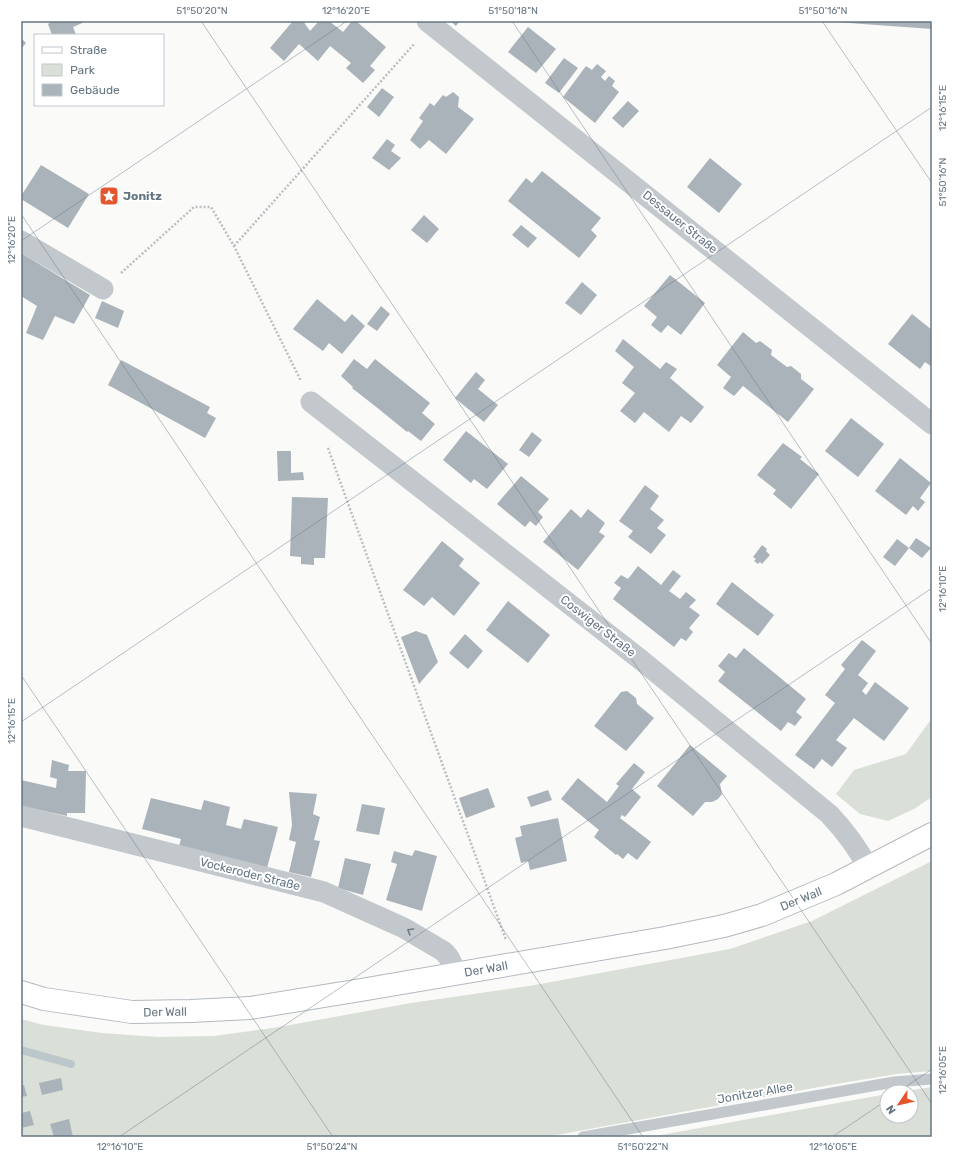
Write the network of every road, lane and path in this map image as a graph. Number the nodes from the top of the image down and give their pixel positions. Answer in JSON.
{"nodes":[{"id":1,"x":429,"y":23,"type":"edge"},
{"id":2,"x":21,"y":241,"type":"edge"},
{"id":3,"x":234,"y":246,"type":"junction"},
{"id":4,"x":103,"y":289,"type":"joint"},
{"id":5,"x":311,"y":402,"type":"joint"},
{"id":6,"x":932,"y":424,"type":"edge"},
{"id":7,"x":327,"y":446,"type":"dead end"},
{"id":8,"x":21,"y":816,"type":"edge"},
{"id":9,"x":932,"y":834,"type":"edge"},
{"id":10,"x":868,"y":868,"type":"junction"},
{"id":11,"x":513,"y":964,"type":"junction"},
{"id":12,"x":456,"y":974,"type":"junction"},
{"id":13,"x":21,"y":992,"type":"edge"},
{"id":14,"x":932,"y":1079,"type":"edge"},
{"id":15,"x":583,"y":1137,"type":"edge"}],
"edges":[{"from":1,"to":3,"type":"path"},
{"from":1,"to":6,"type":"street","name":"Dessauer Straße"},
{"from":2,"to":4,"type":"street"},
{"from":3,"to":4,"type":"path"},
{"from":3,"to":5,"type":"path"},
{"from":5,"to":10,"type":"street","name":"Coswiger Straße"},
{"from":7,"to":11,"type":"path"},
{"from":12,"to":8,"type":"street","name":"Vockeroder Straße","one_way":true},
{"from":9,"to":10,"type":"main road","name":"Der Wall"},
{"from":10,"to":11,"type":"main road","name":"Der Wall"},
{"from":11,"to":12,"type":"main road","name":"Der Wall"},
{"from":12,"to":13,"type":"main road","name":"Der Wall"},
{"from":14,"to":15,"type":"lane","name":"Jonitzer Allee"}]}
